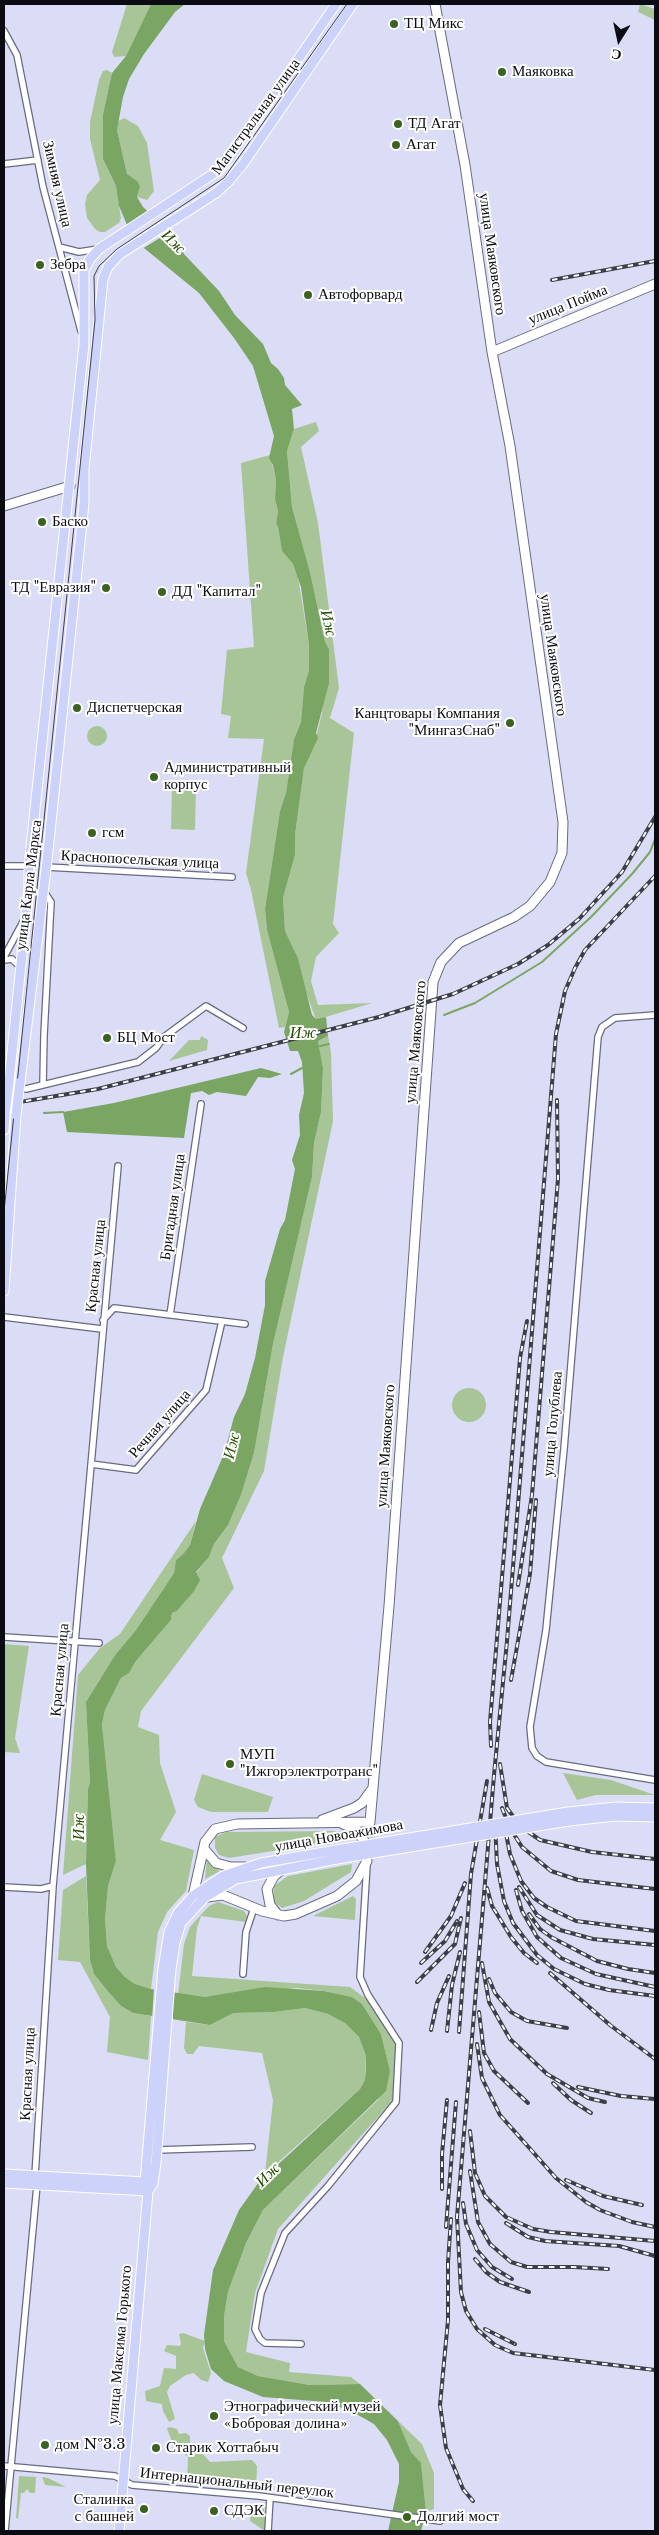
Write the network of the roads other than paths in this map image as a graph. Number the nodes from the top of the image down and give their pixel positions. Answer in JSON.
{"nodes":[{"id":1,"x":336,"y":4,"type":"edge"},
{"id":2,"x":353,"y":4,"type":"edge"},
{"id":3,"x":435,"y":4,"type":"edge"},
{"id":4,"x":4,"y":32,"type":"edge"},
{"id":5,"x":38,"y":160,"type":"junction"},
{"id":6,"x":4,"y":164,"type":"edge"},
{"id":7,"x":59,"y":247,"type":"junction"},
{"id":8,"x":98,"y":248,"type":"junction"},
{"id":9,"x":655,"y":284,"type":"edge"},
{"id":10,"x":84,"y":344,"type":"junction"},
{"id":11,"x":492,"y":352,"type":"junction"},
{"id":12,"x":83,"y":483,"type":"junction"},
{"id":13,"x":70,"y":486,"type":"junction"},
{"id":14,"x":4,"y":506,"type":"edge"},
{"id":15,"x":4,"y":866,"type":"edge"},
{"id":16,"x":29,"y":866,"type":"junction"},
{"id":17,"x":46,"y":867,"type":"junction"},
{"id":18,"x":232,"y":878,"type":"dead end"},
{"id":19,"x":42,"y":889,"type":"junction"},
{"id":20,"x":26,"y":916,"type":"junction"},
{"id":21,"x":4,"y":958,"type":"edge"},
{"id":22,"x":20,"y":974,"type":"junction"},
{"id":23,"x":655,"y":1015,"type":"edge"},
{"id":24,"x":243,"y":1028,"type":"dead end"},
{"id":25,"x":43,"y":1084,"type":"junction"},
{"id":26,"x":23,"y":1086,"type":"junction"},
{"id":27,"x":201,"y":1104,"type":"dead end"},
{"id":28,"x":4,"y":1130,"type":"edge"},
{"id":29,"x":118,"y":1166,"type":"dead end"},
{"id":30,"x":4,"y":1291,"type":"edge"},
{"id":31,"x":170,"y":1315,"type":"junction"},
{"id":32,"x":4,"y":1317,"type":"edge"},
{"id":33,"x":103,"y":1320,"type":"junction"},
{"id":34,"x":222,"y":1321,"type":"junction"},
{"id":35,"x":245,"y":1324,"type":"dead end"},
{"id":36,"x":102,"y":1329,"type":"junction"},
{"id":37,"x":91,"y":1464,"type":"junction"},
{"id":38,"x":4,"y":1637,"type":"edge"},
{"id":39,"x":76,"y":1641,"type":"junction"},
{"id":40,"x":99,"y":1643,"type":"dead end"},
{"id":41,"x":655,"y":1780,"type":"edge"},
{"id":42,"x":373,"y":1788,"type":"junction"},
{"id":43,"x":655,"y":1808,"type":"edge"},
{"id":44,"x":655,"y":1817,"type":"edge"},
{"id":45,"x":316,"y":1822,"type":"junction"},
{"id":46,"x":338,"y":1822,"type":"junction"},
{"id":47,"x":368,"y":1847,"type":"dead end"},
{"id":48,"x":205,"y":1850,"type":"junction"},
{"id":49,"x":337,"y":1854,"type":"junction"},
{"id":50,"x":367,"y":1861,"type":"joint"},
{"id":51,"x":245,"y":1867,"type":"junction"},
{"id":52,"x":283,"y":1868,"type":"junction"},
{"id":53,"x":53,"y":1886,"type":"junction"},
{"id":54,"x":4,"y":1887,"type":"edge"},
{"id":55,"x":193,"y":1896,"type":"junction"},
{"id":56,"x":204,"y":1898,"type":"junction"},
{"id":57,"x":254,"y":1908,"type":"junction"},
{"id":58,"x":278,"y":1915,"type":"junction"},
{"id":59,"x":243,"y":1974,"type":"dead end"},
{"id":60,"x":160,"y":2047,"type":"junction"},
{"id":61,"x":252,"y":2147,"type":"dead end"},
{"id":62,"x":157,"y":2150,"type":"junction"},
{"id":63,"x":4,"y":2174,"type":"edge"},
{"id":64,"x":36,"y":2180,"type":"junction"},
{"id":65,"x":4,"y":2184,"type":"edge"},
{"id":66,"x":147,"y":2187,"type":"junction"},
{"id":67,"x":301,"y":2344,"type":"dead end"},
{"id":68,"x":4,"y":2466,"type":"edge"},
{"id":69,"x":11,"y":2466,"type":"junction"},
{"id":70,"x":123,"y":2479,"type":"junction"},
{"id":71,"x":270,"y":2498,"type":"junction"},
{"id":72,"x":440,"y":2521,"type":"dead end"},
{"id":73,"x":5,"y":2531,"type":"edge"},
{"id":74,"x":119,"y":2531,"type":"edge"},
{"id":75,"x":268,"y":2531,"type":"edge"}],
"edges":[{"from":1,"to":8,"type":"main road","name":"Магистральная улица"},
{"from":2,"to":12,"type":"main road","name":"Магистральная улица"},
{"from":3,"to":11,"type":"main road","name":"улица Маяковского"},
{"from":4,"to":5,"type":"street","name":"Зимняя улица"},
{"from":5,"to":6,"type":"street"},
{"from":5,"to":7,"type":"street","name":"Зимняя улица"},
{"from":7,"to":8,"type":"street"},
{"from":7,"to":10,"type":"street","name":"Зимняя улица"},
{"from":8,"to":10,"type":"main road","name":"Магистральная улица"},
{"from":9,"to":11,"type":"main road","name":"улица Пойма"},
{"from":10,"to":13,"type":"main road","name":"Магистральная улица"},
{"from":11,"to":42,"type":"main road","name":"улица Маяковского"},
{"from":12,"to":13,"type":"main road"},
{"from":12,"to":17,"type":"main road","name":"улица Карла Маркса"},
{"from":13,"to":14,"type":"main road"},
{"from":13,"to":16,"type":"main road","name":"улица Карла Маркса"},
{"from":15,"to":16,"type":"street"},
{"from":16,"to":17,"type":"main road"},
{"from":16,"to":20,"type":"main road","name":"улица Карла Маркса"},
{"from":17,"to":18,"type":"street","name":"Краснопосельская улица"},
{"from":17,"to":19,"type":"main road","name":"улица Карла Маркса"},
{"from":19,"to":25,"type":"street"},
{"from":19,"to":26,"type":"main road","name":"улица Карла Маркса"},
{"from":20,"to":21,"type":"street"},
{"from":20,"to":22,"type":"main road","name":"улица Карла Маркса"},
{"from":21,"to":22,"type":"street"},
{"from":22,"to":28,"type":"main road","name":"улица Карла Маркса","bridge":true},
{"from":23,"to":41,"type":"street","name":"улица Голублева"},
{"from":24,"to":25,"type":"street"},
{"from":25,"to":26,"type":"street"},
{"from":26,"to":30,"type":"main road","name":"улица Карла Маркса","bridge":true},
{"from":27,"to":31,"type":"street","name":"Бригадная улица"},
{"from":29,"to":33,"type":"street","name":"Красная улица"},
{"from":31,"to":33,"type":"street"},
{"from":31,"to":34,"type":"street"},
{"from":32,"to":36,"type":"street"},
{"from":33,"to":36,"type":"street","name":"Красная улица"},
{"from":34,"to":35,"type":"street"},
{"from":34,"to":37,"type":"street","name":"Речная улица"},
{"from":36,"to":37,"type":"street","name":"Красная улица"},
{"from":37,"to":39,"type":"street","name":"Красная улица"},
{"from":38,"to":39,"type":"street"},
{"from":39,"to":40,"type":"street"},
{"from":39,"to":53,"type":"street","name":"Красная улица"},
{"from":42,"to":45,"type":"main road"},
{"from":42,"to":46,"type":"main road","name":"улица Маяковского"},
{"from":43,"to":49,"type":"main road","name":"улица Новоажимова","bridge":true},
{"from":44,"to":49,"type":"main road","name":"улица Новоажимова","bridge":true},
{"from":45,"to":46,"type":"main road"},
{"from":45,"to":48,"type":"main road"},
{"from":46,"to":47,"type":"main road"},
{"from":48,"to":51,"type":"main road"},
{"from":48,"to":55,"type":"main road"},
{"from":49,"to":51,"type":"main road","name":"улица Новоажимова"},
{"from":49,"to":52,"type":"main road","name":"улица Новоажимова"},
{"from":50,"to":58,"type":"main road"},
{"from":50,"to":67,"type":"street"},
{"from":51,"to":55,"type":"main road","name":"улица Новоажимова"},
{"from":52,"to":56,"type":"main road","name":"улица Новоажимова"},
{"from":52,"to":58,"type":"main road"},
{"from":53,"to":54,"type":"street"},
{"from":53,"to":64,"type":"street","name":"Красная улица"},
{"from":55,"to":60,"type":"main road","name":"улица Новоажимова"},
{"from":56,"to":57,"type":"main road"},
{"from":56,"to":60,"type":"main road","name":"улица Новоажимова"},
{"from":57,"to":58,"type":"main road"},
{"from":57,"to":59,"type":"street"},
{"from":60,"to":62,"type":"main road","name":"улица Максима Горького"},
{"from":60,"to":66,"type":"main road","name":"улица Максима Горького"},
{"from":61,"to":62,"type":"street"},
{"from":62,"to":66,"type":"main road","name":"улица Максима Горького"},
{"from":63,"to":64,"type":"main road"},
{"from":64,"to":65,"type":"main road"},
{"from":64,"to":66,"type":"main road"},
{"from":64,"to":69,"type":"street","name":"Красная улица"},
{"from":66,"to":70,"type":"main road","name":"улица Максима Горького"},
{"from":68,"to":69,"type":"street","name":"Интернациональный переулок"},
{"from":69,"to":70,"type":"street","name":"Интернациональный переулок"},
{"from":69,"to":73,"type":"street","name":"Красная улица"},
{"from":70,"to":71,"type":"street","name":"Интернациональный переулок"},
{"from":70,"to":74,"type":"main road","name":"улица Максима Горького"},
{"from":71,"to":72,"type":"street","name":"Интернациональный переулок"},
{"from":71,"to":75,"type":"street"}]}
